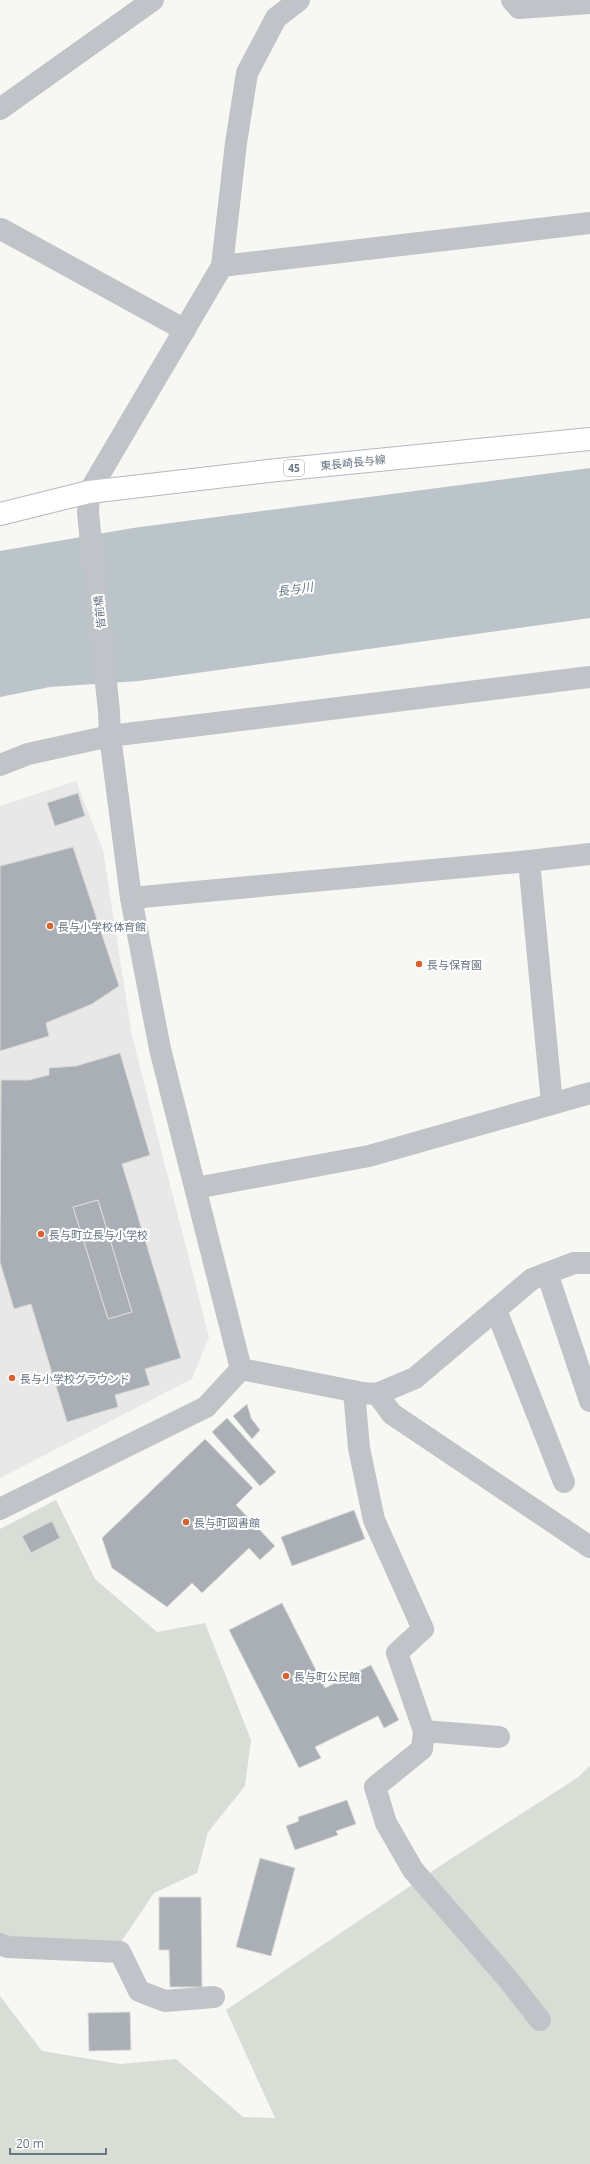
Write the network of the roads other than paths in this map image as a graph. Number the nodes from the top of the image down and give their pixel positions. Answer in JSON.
{"nodes":[{"id":1,"x":153,"y":0,"type":"edge"},
{"id":2,"x":299,"y":0,"type":"edge"},
{"id":3,"x":512,"y":0,"type":"edge"},
{"id":4,"x":590,"y":3,"type":"edge"},
{"id":5,"x":273,"y":9,"type":"edge"},
{"id":6,"x":0,"y":109,"type":"edge"},
{"id":7,"x":590,"y":223,"type":"edge"},
{"id":8,"x":1,"y":228,"type":"edge"},
{"id":9,"x":222,"y":266,"type":"junction"},
{"id":10,"x":185,"y":330,"type":"junction"},
{"id":11,"x":590,"y":439,"type":"edge"},
{"id":12,"x":89,"y":492,"type":"junction"},
{"id":13,"x":0,"y":514,"type":"edge"},
{"id":14,"x":590,"y":677,"type":"edge"},
{"id":15,"x":110,"y":736,"type":"junction"},
{"id":16,"x":0,"y":765,"type":"edge"},
{"id":17,"x":590,"y":854,"type":"edge"},
{"id":18,"x":530,"y":862,"type":"junction"},
{"id":19,"x":131,"y":898,"type":"junction"},
{"id":20,"x":590,"y":1093,"type":"edge"},
{"id":21,"x":552,"y":1104,"type":"junction"},
{"id":22,"x":196,"y":1188,"type":"junction"},
{"id":23,"x":590,"y":1263,"type":"edge"},
{"id":24,"x":547,"y":1273,"type":"junction"},
{"id":25,"x":496,"y":1310,"type":"junction"},
{"id":26,"x":241,"y":1369,"type":"junction"},
{"id":27,"x":354,"y":1391,"type":"junction"},
{"id":28,"x":377,"y":1394,"type":"junction"},
{"id":29,"x":590,"y":1401,"type":"edge"},
{"id":30,"x":564,"y":1482,"type":"dead end"},
{"id":31,"x":0,"y":1508,"type":"edge"},
{"id":32,"x":590,"y":1547,"type":"edge"},
{"id":33,"x":424,"y":1731,"type":"junction"},
{"id":34,"x":499,"y":1737,"type":"dead end"},
{"id":35,"x":0,"y":1944,"type":"edge"},
{"id":36,"x":214,"y":1997,"type":"dead end"},
{"id":37,"x":540,"y":2020,"type":"dead end"}],
"edges":[{"from":1,"to":6,"type":"street"},
{"from":2,"to":5,"type":"street"},
{"from":3,"to":4,"type":"street"},
{"from":5,"to":9,"type":"street"},
{"from":7,"to":9,"type":"street"},
{"from":8,"to":10,"type":"street"},
{"from":9,"to":10,"type":"street"},
{"from":10,"to":12,"type":"street"},
{"from":11,"to":12,"type":"main road","name":"東長崎長与線","number":"45"},
{"from":12,"to":13,"type":"main road","name":"東長崎長与線","number":"45"},
{"from":12,"to":15,"type":"street","name":"皆前橋"},
{"from":14,"to":15,"type":"street"},
{"from":15,"to":16,"type":"street"},
{"from":15,"to":19,"type":"street","name":"皆前橋"},
{"from":17,"to":18,"type":"street"},
{"from":18,"to":19,"type":"street"},
{"from":18,"to":21,"type":"street"},
{"from":19,"to":22,"type":"street","name":"皆前橋"},
{"from":20,"to":21,"type":"street"},
{"from":21,"to":22,"type":"street"},
{"from":22,"to":26,"type":"street","name":"皆前橋"},
{"from":23,"to":24,"type":"street"},
{"from":24,"to":25,"type":"street"},
{"from":24,"to":29,"type":"street"},
{"from":25,"to":28,"type":"street"},
{"from":25,"to":30,"type":"street"},
{"from":26,"to":27,"type":"street"},
{"from":26,"to":31,"type":"street"},
{"from":27,"to":28,"type":"street"},
{"from":27,"to":33,"type":"street"},
{"from":28,"to":32,"type":"street"},
{"from":33,"to":34,"type":"street"},
{"from":33,"to":37,"type":"street"},
{"from":35,"to":36,"type":"street"}]}
